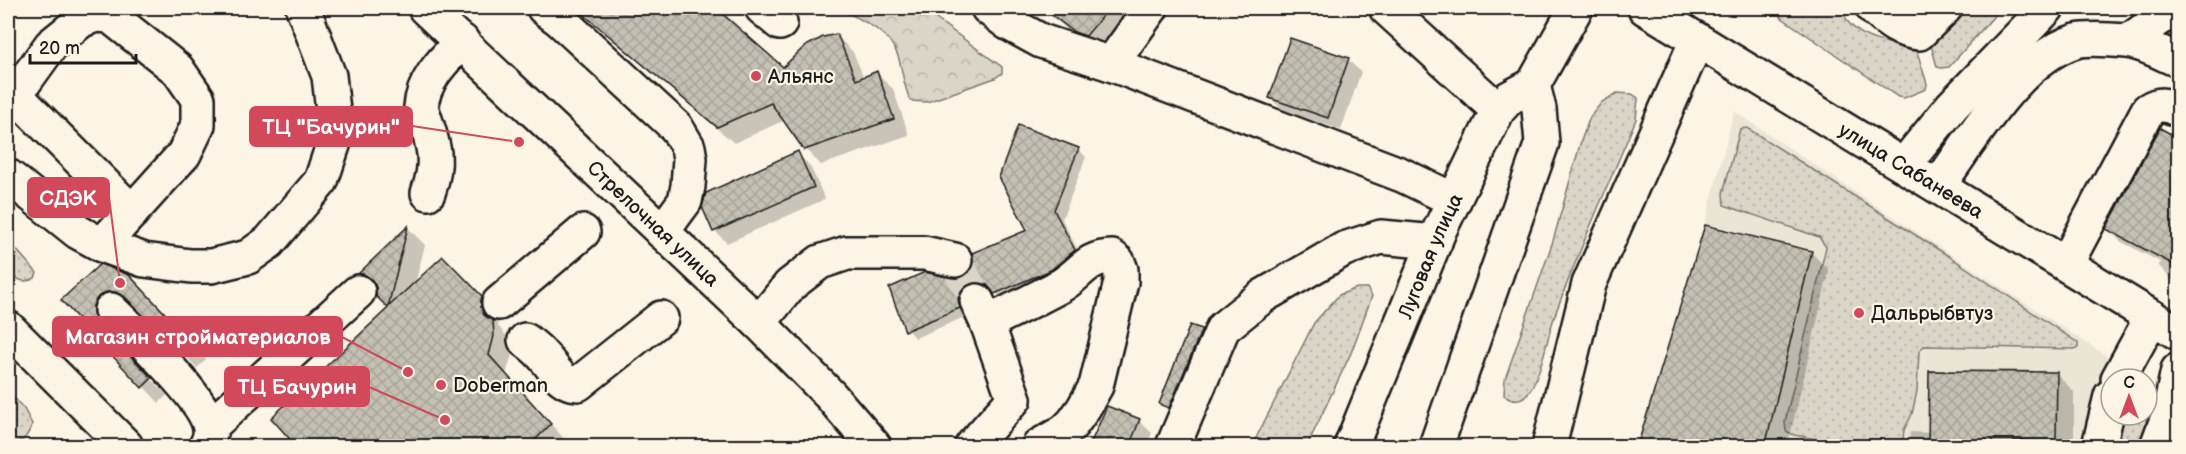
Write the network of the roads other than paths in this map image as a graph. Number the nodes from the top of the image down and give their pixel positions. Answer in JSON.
{"nodes":[{"id":1,"x":303,"y":8,"type":"edge"},
{"id":2,"x":425,"y":8,"type":"edge"},
{"id":3,"x":988,"y":8,"type":"edge"},
{"id":4,"x":1151,"y":8,"type":"edge"},
{"id":5,"x":1386,"y":8,"type":"edge"},
{"id":6,"x":1576,"y":8,"type":"edge"},
{"id":7,"x":1645,"y":8,"type":"edge"},
{"id":8,"x":1873,"y":8,"type":"edge"},
{"id":9,"x":1945,"y":8,"type":"edge"},
{"id":10,"x":2047,"y":8,"type":"edge"},
{"id":11,"x":2174,"y":8,"type":"edge"},
{"id":12,"x":559,"y":12,"type":"edge"},
{"id":13,"x":1697,"y":40,"type":"junction"},
{"id":14,"x":462,"y":41,"type":"junction"},
{"id":15,"x":2128,"y":41,"type":"junction"},
{"id":16,"x":2178,"y":60,"type":"edge"},
{"id":17,"x":1111,"y":64,"type":"junction"},
{"id":18,"x":1533,"y":85,"type":"junction"},
{"id":19,"x":11,"y":92,"type":"edge"},
{"id":20,"x":1498,"y":110,"type":"junction"},
{"id":21,"x":2178,"y":110,"type":"edge"},
{"id":22,"x":1904,"y":165,"type":"junction"},
{"id":23,"x":8,"y":176,"type":"edge"},
{"id":24,"x":1938,"y":186,"type":"junction"},
{"id":25,"x":428,"y":193,"type":"dead end"},
{"id":26,"x":1454,"y":200,"type":"junction"},
{"id":27,"x":132,"y":212,"type":"junction"},
{"id":28,"x":583,"y":232,"type":"dead end"},
{"id":29,"x":662,"y":232,"type":"junction"},
{"id":30,"x":1435,"y":242,"type":"junction"},
{"id":31,"x":102,"y":245,"type":"junction"},
{"id":32,"x":955,"y":260,"type":"dead end"},
{"id":33,"x":2066,"y":264,"type":"junction"},
{"id":34,"x":358,"y":292,"type":"dead end"},
{"id":35,"x":499,"y":303,"type":"dead end"},
{"id":36,"x":111,"y":310,"type":"dead end"},
{"id":37,"x":661,"y":318,"type":"dead end"},
{"id":38,"x":759,"y":323,"type":"junction"},
{"id":39,"x":2165,"y":325,"type":"edge"},
{"id":40,"x":8,"y":328,"type":"edge"},
{"id":41,"x":525,"y":340,"type":"dead end"},
{"id":42,"x":2128,"y":367,"type":"edge"},
{"id":43,"x":2178,"y":370,"type":"edge"},
{"id":44,"x":1014,"y":399,"type":"junction"},
{"id":45,"x":2104,"y":427,"type":"edge"},
{"id":46,"x":208,"y":437,"type":"edge"},
{"id":47,"x":111,"y":443,"type":"edge"},
{"id":48,"x":874,"y":447,"type":"edge"},
{"id":49,"x":972,"y":447,"type":"edge"},
{"id":50,"x":1030,"y":447,"type":"edge"},
{"id":51,"x":1039,"y":447,"type":"edge"},
{"id":52,"x":1173,"y":447,"type":"edge"},
{"id":53,"x":1351,"y":447,"type":"edge"},
{"id":54,"x":1436,"y":447,"type":"edge"},
{"id":55,"x":1549,"y":447,"type":"edge"},
{"id":56,"x":2099,"y":447,"type":"edge"},
{"id":57,"x":2157,"y":447,"type":"edge"}],
"edges":[{"from":1,"to":31,"type":"main road"},
{"from":2,"to":14,"type":"main road","name":"Стрелочная улица"},
{"from":3,"to":17,"type":"main road"},
{"from":4,"to":17,"type":"main road"},
{"from":5,"to":20,"type":"main road"},
{"from":6,"to":18,"type":"main road","name":"Луговая улица"},
{"from":7,"to":13,"type":"main road","name":"улица Сабанеева"},
{"from":8,"to":9,"type":"main road"},
{"from":10,"to":22,"type":"main road"},
{"from":11,"to":15,"type":"main road"},
{"from":12,"to":29,"type":"main road"},
{"from":13,"to":22,"type":"main road","name":"улица Сабанеева"},
{"from":13,"to":55,"type":"main road"},
{"from":14,"to":25,"type":"main road"},
{"from":14,"to":29,"type":"main road","name":"Стрелочная улица"},
{"from":15,"to":16,"type":"main road"},
{"from":15,"to":24,"type":"main road"},
{"from":17,"to":26,"type":"main road"},
{"from":18,"to":20,"type":"main road","name":"Луговая улица"},
{"from":18,"to":54,"type":"main road"},
{"from":19,"to":27,"type":"main road"},
{"from":19,"to":27,"type":"main road"},
{"from":20,"to":26,"type":"main road","name":"Луговая улица"},
{"from":21,"to":33,"type":"main road"},
{"from":22,"to":24,"type":"main road","name":"улица Сабанеева"},
{"from":23,"to":31,"type":"main road"},
{"from":24,"to":33,"type":"main road","name":"улица Сабанеева"},
{"from":26,"to":30,"type":"main road","name":"Луговая улица"},
{"from":27,"to":31,"type":"main road"},
{"from":28,"to":35,"type":"main road"},
{"from":29,"to":38,"type":"main road","name":"Стрелочная улица"},
{"from":30,"to":52,"type":"main road"},
{"from":30,"to":53,"type":"main road","name":"Луговая улица"},
{"from":32,"to":38,"type":"main road"},
{"from":33,"to":39,"type":"main road","name":"улица Сабанеева"},
{"from":34,"to":46,"type":"main road"},
{"from":36,"to":46,"type":"main road"},
{"from":37,"to":41,"type":"main road"},
{"from":38,"to":48,"type":"main road","name":"Стрелочная улица"},
{"from":39,"to":42,"type":"main road"},
{"from":40,"to":47,"type":"main road"},
{"from":43,"to":57,"type":"main road"},
{"from":44,"to":49,"type":"main road"},
{"from":44,"to":50,"type":"main road"},
{"from":44,"to":51,"type":"main road"},
{"from":45,"to":56,"type":"main road"}]}
